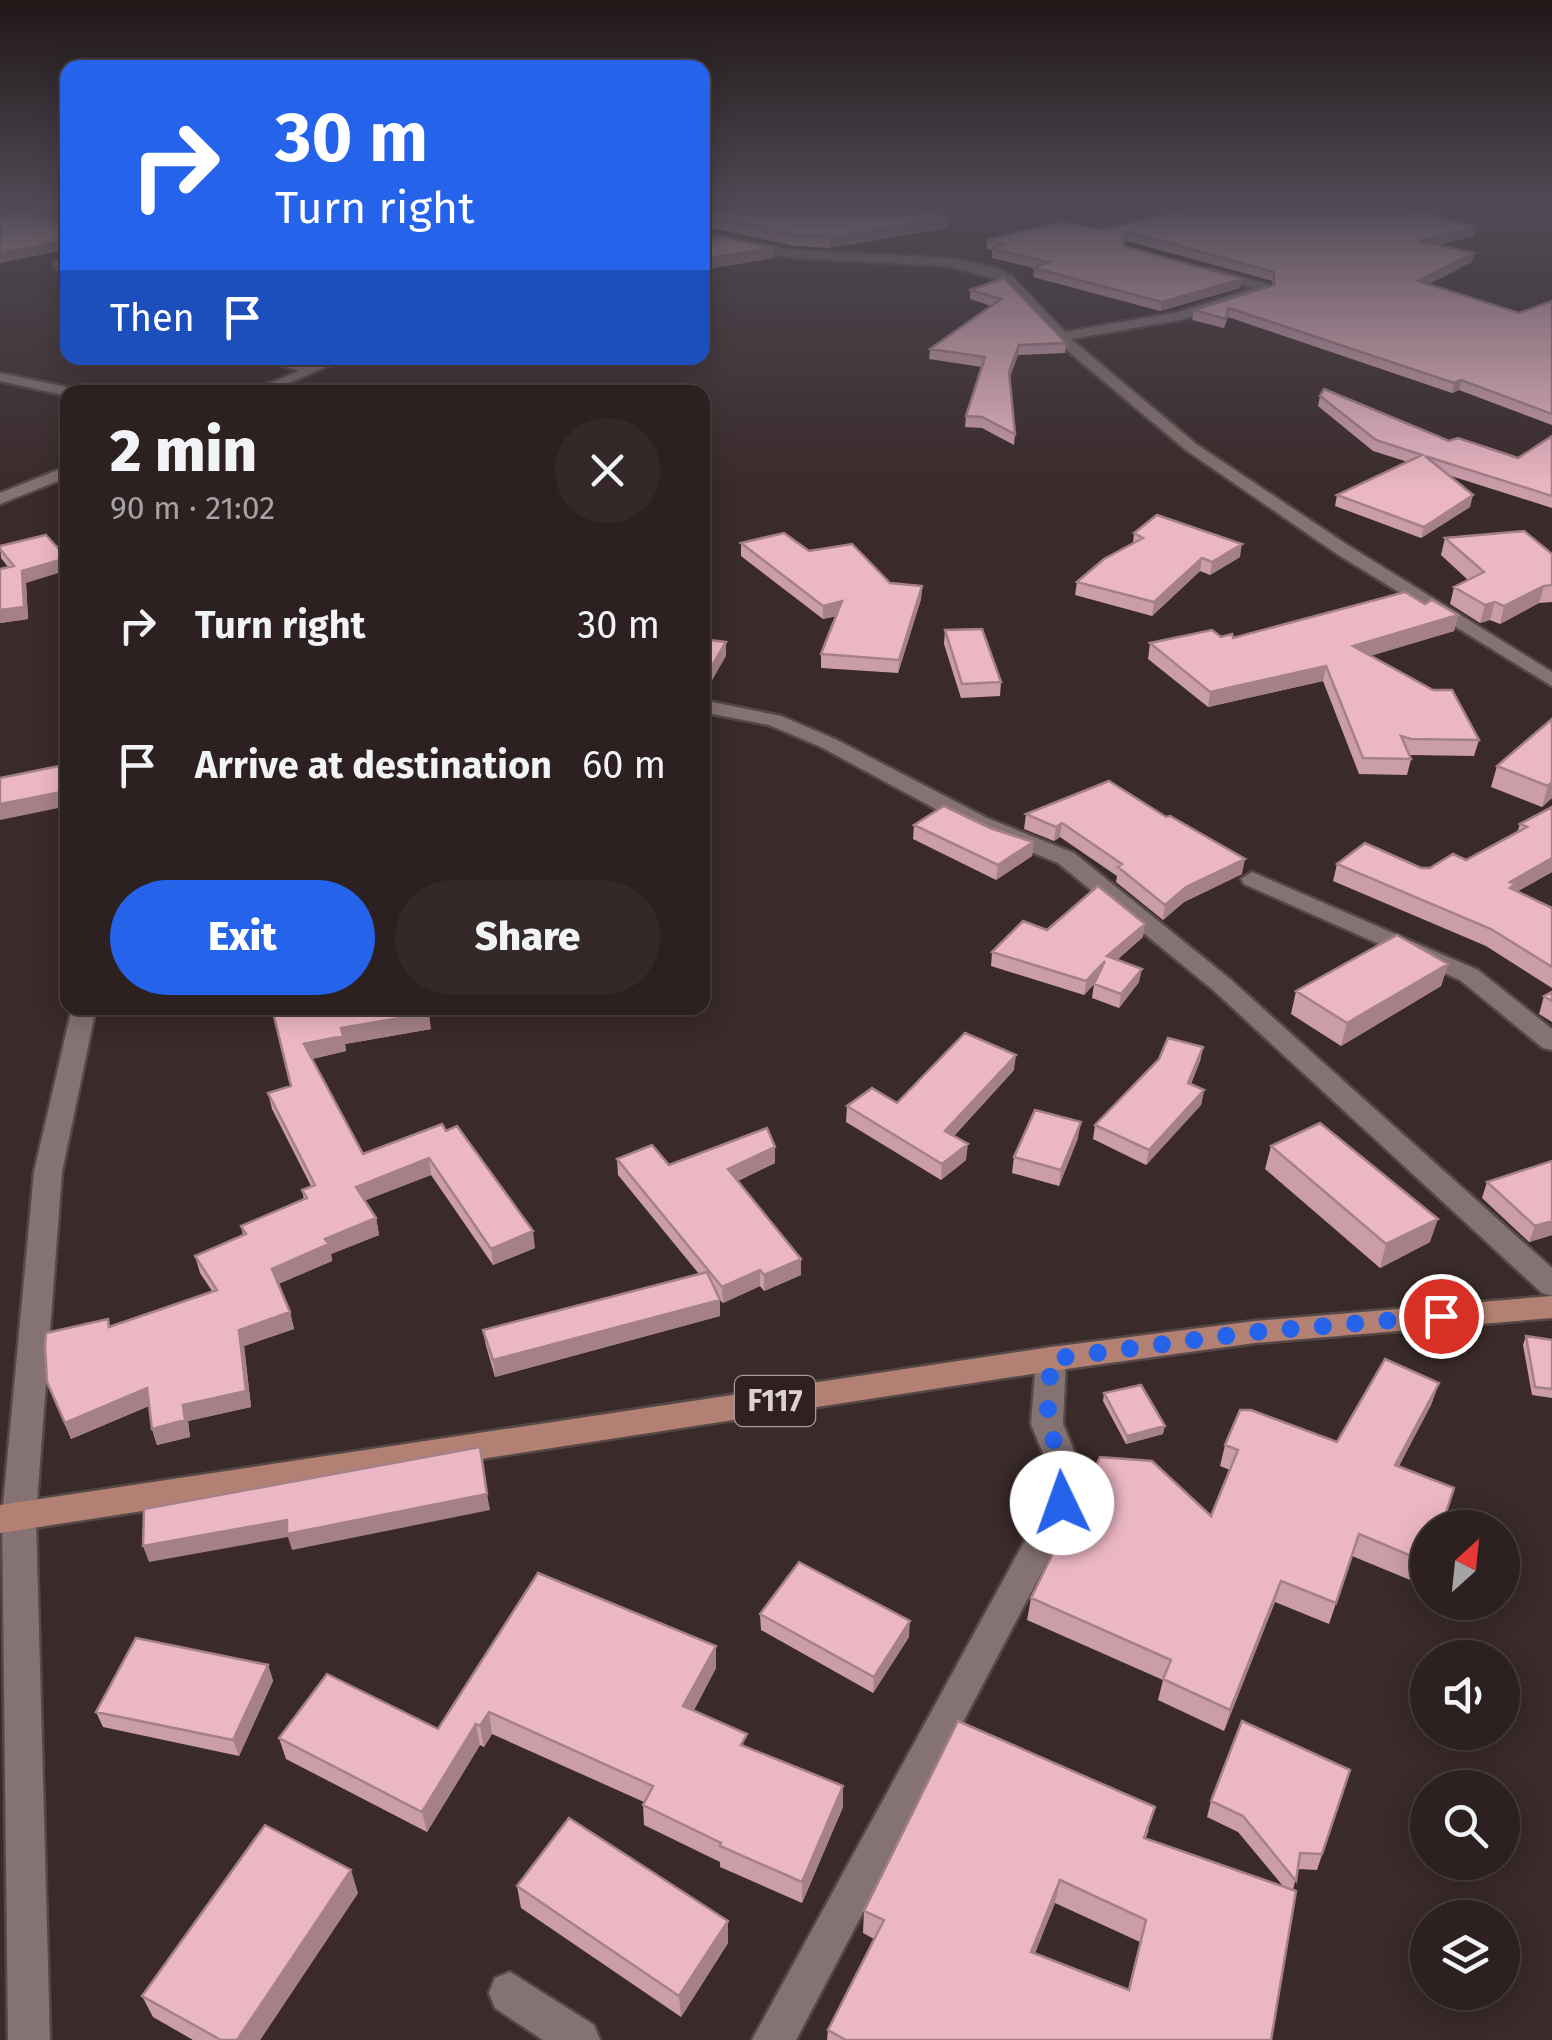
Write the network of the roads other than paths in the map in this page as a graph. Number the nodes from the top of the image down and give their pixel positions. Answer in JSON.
{"nodes":[{"id":1,"x":1029,"y":301,"type":"edge"},
{"id":2,"x":1225,"y":301,"type":"edge"},
{"id":3,"x":1062,"y":337,"type":"junction"},
{"id":4,"x":290,"y":365,"type":"edge"},
{"id":5,"x":322,"y":365,"type":"edge"},
{"id":6,"x":309,"y":370,"type":"junction"},
{"id":7,"x":0,"y":377,"type":"edge"},
{"id":8,"x":273,"y":385,"type":"edge"},
{"id":9,"x":60,"y":390,"type":"edge"},
{"id":10,"x":60,"y":474,"type":"edge"},
{"id":11,"x":0,"y":500,"type":"edge"},
{"id":12,"x":1552,"y":680,"type":"edge"},
{"id":13,"x":710,"y":708,"type":"edge"},
{"id":14,"x":1252,"y":878,"type":"dead end"},
{"id":15,"x":82,"y":1015,"type":"edge"},
{"id":16,"x":1552,"y":1042,"type":"edge"},
{"id":17,"x":1552,"y":1286,"type":"edge"},
{"id":18,"x":1552,"y":1306,"type":"edge"},
{"id":19,"x":1051,"y":1359,"type":"junction"},
{"id":20,"x":10,"y":1518,"type":"edge"},
{"id":21,"x":510,"y":1993,"type":"dead end"},
{"id":22,"x":29,"y":2040,"type":"edge"},
{"id":23,"x":579,"y":2040,"type":"edge"},
{"id":24,"x":772,"y":2040,"type":"edge"}],
"edges":[{"from":1,"to":3,"type":"street"},
{"from":2,"to":3,"type":"street"},
{"from":3,"to":12,"type":"street"},
{"from":4,"to":6,"type":"street"},
{"from":5,"to":6,"type":"street"},
{"from":6,"to":8,"type":"street"},
{"from":7,"to":9,"type":"street"},
{"from":10,"to":11,"type":"street"},
{"from":13,"to":17,"type":"street"},
{"from":14,"to":16,"type":"street"},
{"from":15,"to":20,"type":"street"},
{"from":18,"to":19,"type":"main road","number":"F117"},
{"from":19,"to":20,"type":"main road","number":"F117"},
{"from":19,"to":24,"type":"street"},
{"from":20,"to":22,"type":"street"},
{"from":21,"to":23,"type":"street"}]}
